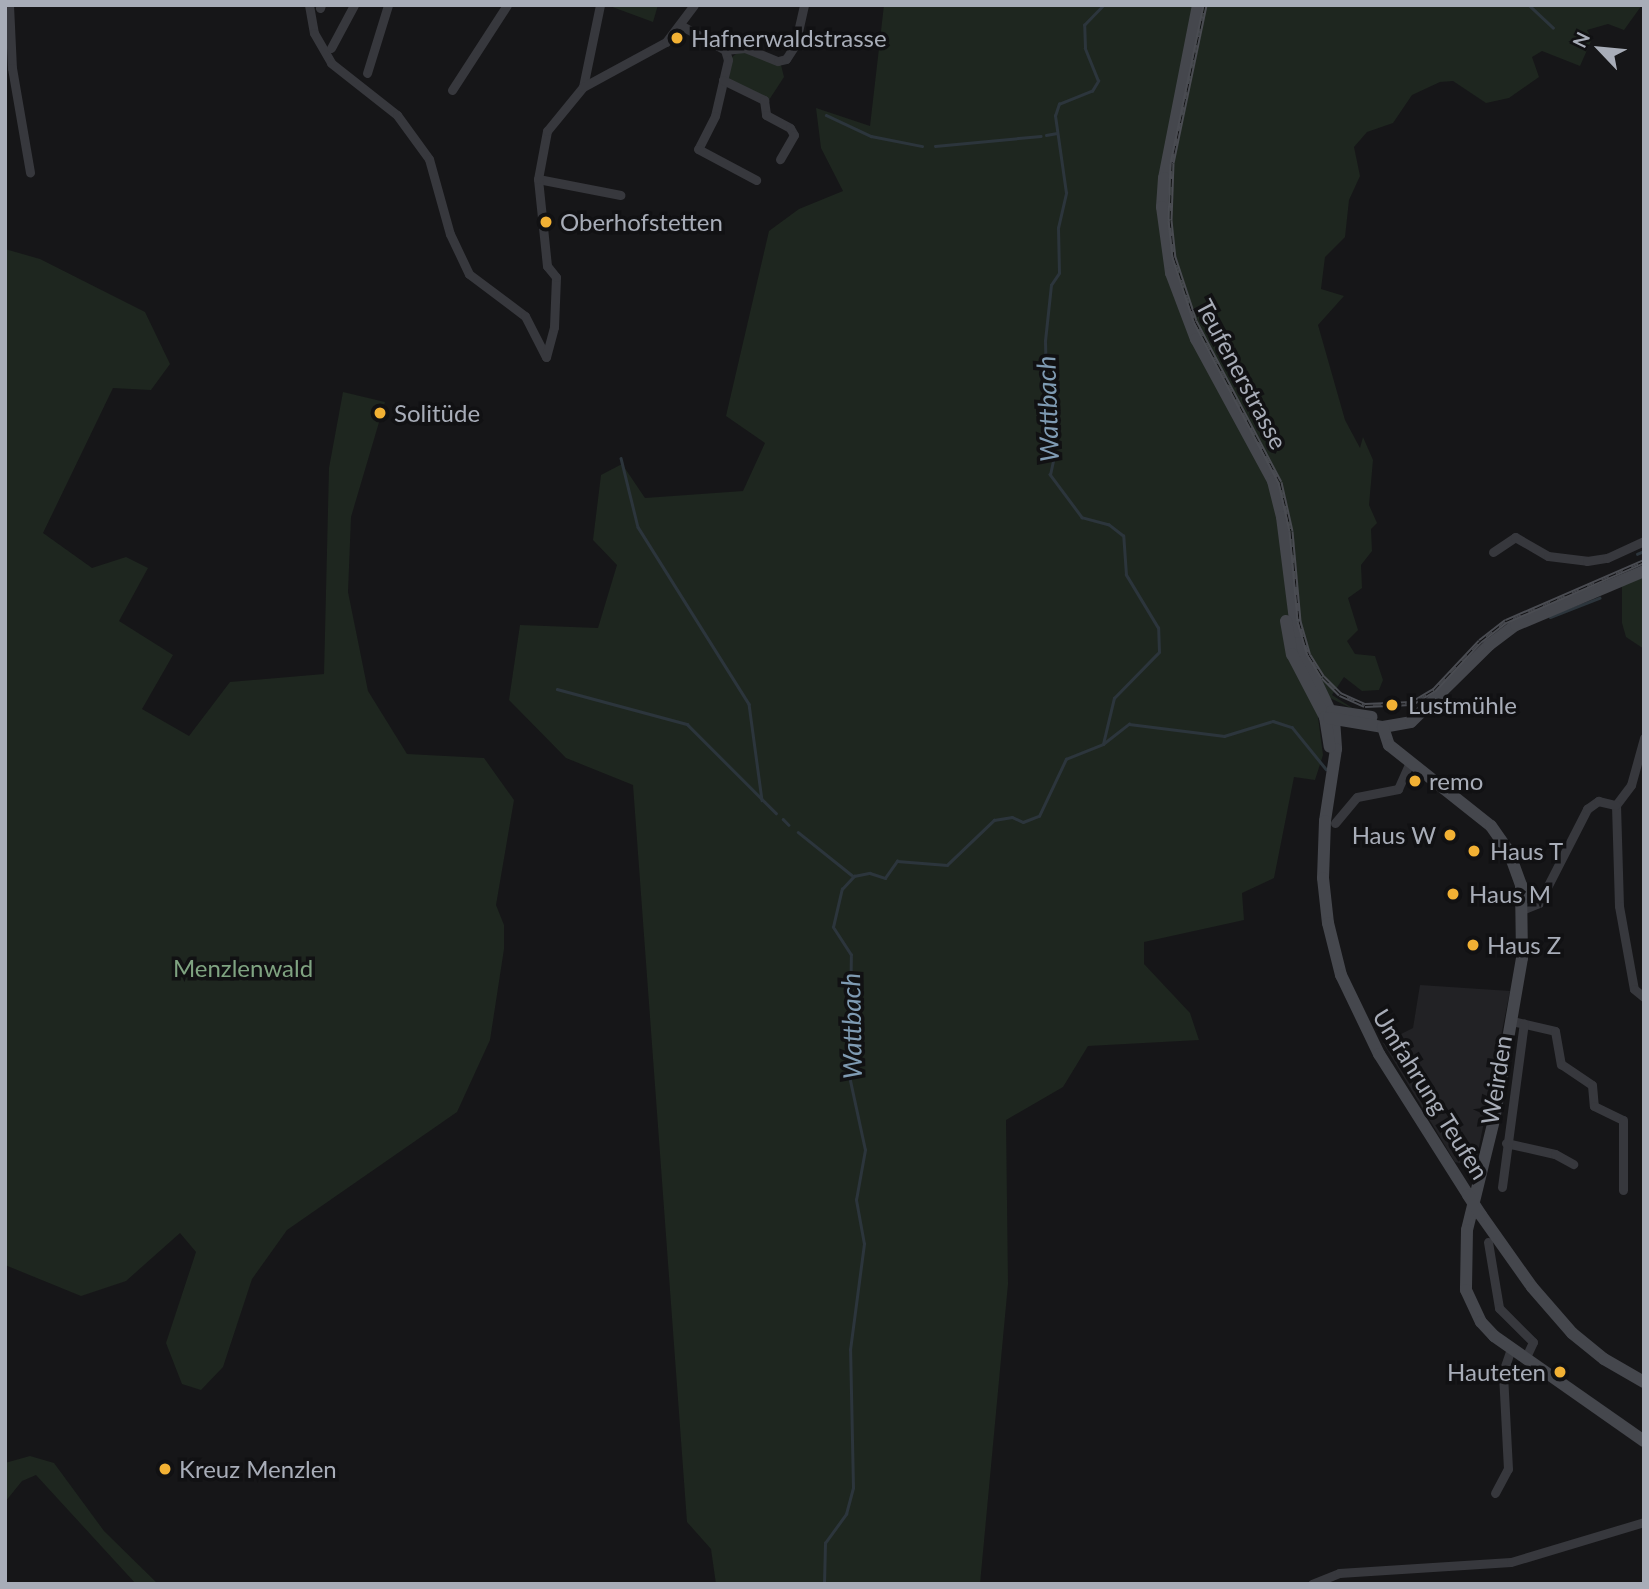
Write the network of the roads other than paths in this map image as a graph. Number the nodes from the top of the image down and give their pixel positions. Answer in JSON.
{"nodes":[{"id":1,"x":9,"y":5,"type":"edge"},
{"id":2,"x":309,"y":5,"type":"edge"},
{"id":3,"x":354,"y":5,"type":"edge"},
{"id":4,"x":388,"y":5,"type":"edge"},
{"id":5,"x":507,"y":5,"type":"edge"},
{"id":6,"x":600,"y":5,"type":"edge"},
{"id":7,"x":694,"y":5,"type":"edge"},
{"id":8,"x":804,"y":5,"type":"edge"},
{"id":9,"x":1198,"y":5,"type":"edge"},
{"id":10,"x":682,"y":26,"type":"junction"},
{"id":11,"x":331,"y":48,"type":"dead end"},
{"id":12,"x":725,"y":50,"type":"junction"},
{"id":13,"x":368,"y":73,"type":"dead end"},
{"id":14,"x":723,"y":80,"type":"junction"},
{"id":15,"x":583,"y":87,"type":"junction"},
{"id":16,"x":452,"y":90,"type":"dead end"},
{"id":17,"x":779,"y":159,"type":"dead end"},
{"id":18,"x":30,"y":172,"type":"dead end"},
{"id":19,"x":538,"y":179,"type":"junction"},
{"id":20,"x":756,"y":180,"type":"dead end"},
{"id":21,"x":620,"y":195,"type":"dead end"},
{"id":22,"x":1644,"y":541,"type":"edge"},
{"id":23,"x":1493,"y":552,"type":"dead end"},
{"id":24,"x":1644,"y":571,"type":"edge"},
{"id":25,"x":1330,"y":716,"type":"junction"},
{"id":26,"x":1389,"y":724,"type":"junction"},
{"id":27,"x":1644,"y":738,"type":"edge"},
{"id":28,"x":1410,"y":762,"type":"junction"},
{"id":29,"x":1616,"y":805,"type":"junction"},
{"id":30,"x":1335,"y":823,"type":"dead end"},
{"id":31,"x":1524,"y":908,"type":"junction"},
{"id":32,"x":1644,"y":997,"type":"edge"},
{"id":33,"x":1518,"y":1022,"type":"junction"},
{"id":34,"x":1506,"y":1143,"type":"junction"},
{"id":35,"x":1573,"y":1164,"type":"dead end"},
{"id":36,"x":1502,"y":1187,"type":"dead end"},
{"id":37,"x":1623,"y":1190,"type":"dead end"},
{"id":38,"x":1488,"y":1242,"type":"dead end"},
{"id":39,"x":1511,"y":1349,"type":"junction"},
{"id":40,"x":1525,"y":1359,"type":"junction"},
{"id":41,"x":1644,"y":1382,"type":"edge"},
{"id":42,"x":1644,"y":1441,"type":"edge"},
{"id":43,"x":1495,"y":1493,"type":"dead end"},
{"id":44,"x":1644,"y":1522,"type":"edge"},
{"id":45,"x":1312,"y":1584,"type":"edge"}],
"edges":[{"from":1,"to":18,"type":"street"},
{"from":2,"to":19,"type":"street"},
{"from":3,"to":11,"type":"street"},
{"from":4,"to":13,"type":"street"},
{"from":5,"to":16,"type":"street"},
{"from":6,"to":15,"type":"street"},
{"from":7,"to":10,"type":"street"},
{"from":8,"to":12,"type":"street"},
{"from":9,"to":25,"type":"main road","name":"Teufenerstrasse"},
{"from":10,"to":12,"type":"street"},
{"from":10,"to":15,"type":"street"},
{"from":12,"to":14,"type":"street"},
{"from":14,"to":17,"type":"street"},
{"from":14,"to":20,"type":"street"},
{"from":15,"to":19,"type":"street"},
{"from":19,"to":21,"type":"street"},
{"from":22,"to":23,"type":"street"},
{"from":24,"to":26,"type":"main road"},
{"from":25,"to":26,"type":"main road"},
{"from":25,"to":41,"type":"main road","name":"Umfahrung Teufen","bridge":true},
{"from":26,"to":28,"type":"main road"},
{"from":27,"to":29,"type":"street"},
{"from":28,"to":30,"type":"street"},
{"from":28,"to":31,"type":"main road"},
{"from":29,"to":31,"type":"street"},
{"from":29,"to":32,"type":"street"},
{"from":31,"to":33,"type":"main road"},
{"from":33,"to":34,"type":"street","name":"Weirden"},
{"from":33,"to":37,"type":"street","name":"Weirden"},
{"from":33,"to":39,"type":"main road"},
{"from":34,"to":35,"type":"street","name":"Weirden"},
{"from":34,"to":36,"type":"street","name":"Weirden"},
{"from":38,"to":40,"type":"street"},
{"from":39,"to":40,"type":"main road"},
{"from":39,"to":43,"type":"street"},
{"from":40,"to":42,"type":"main road"},
{"from":44,"to":45,"type":"street"}]}
